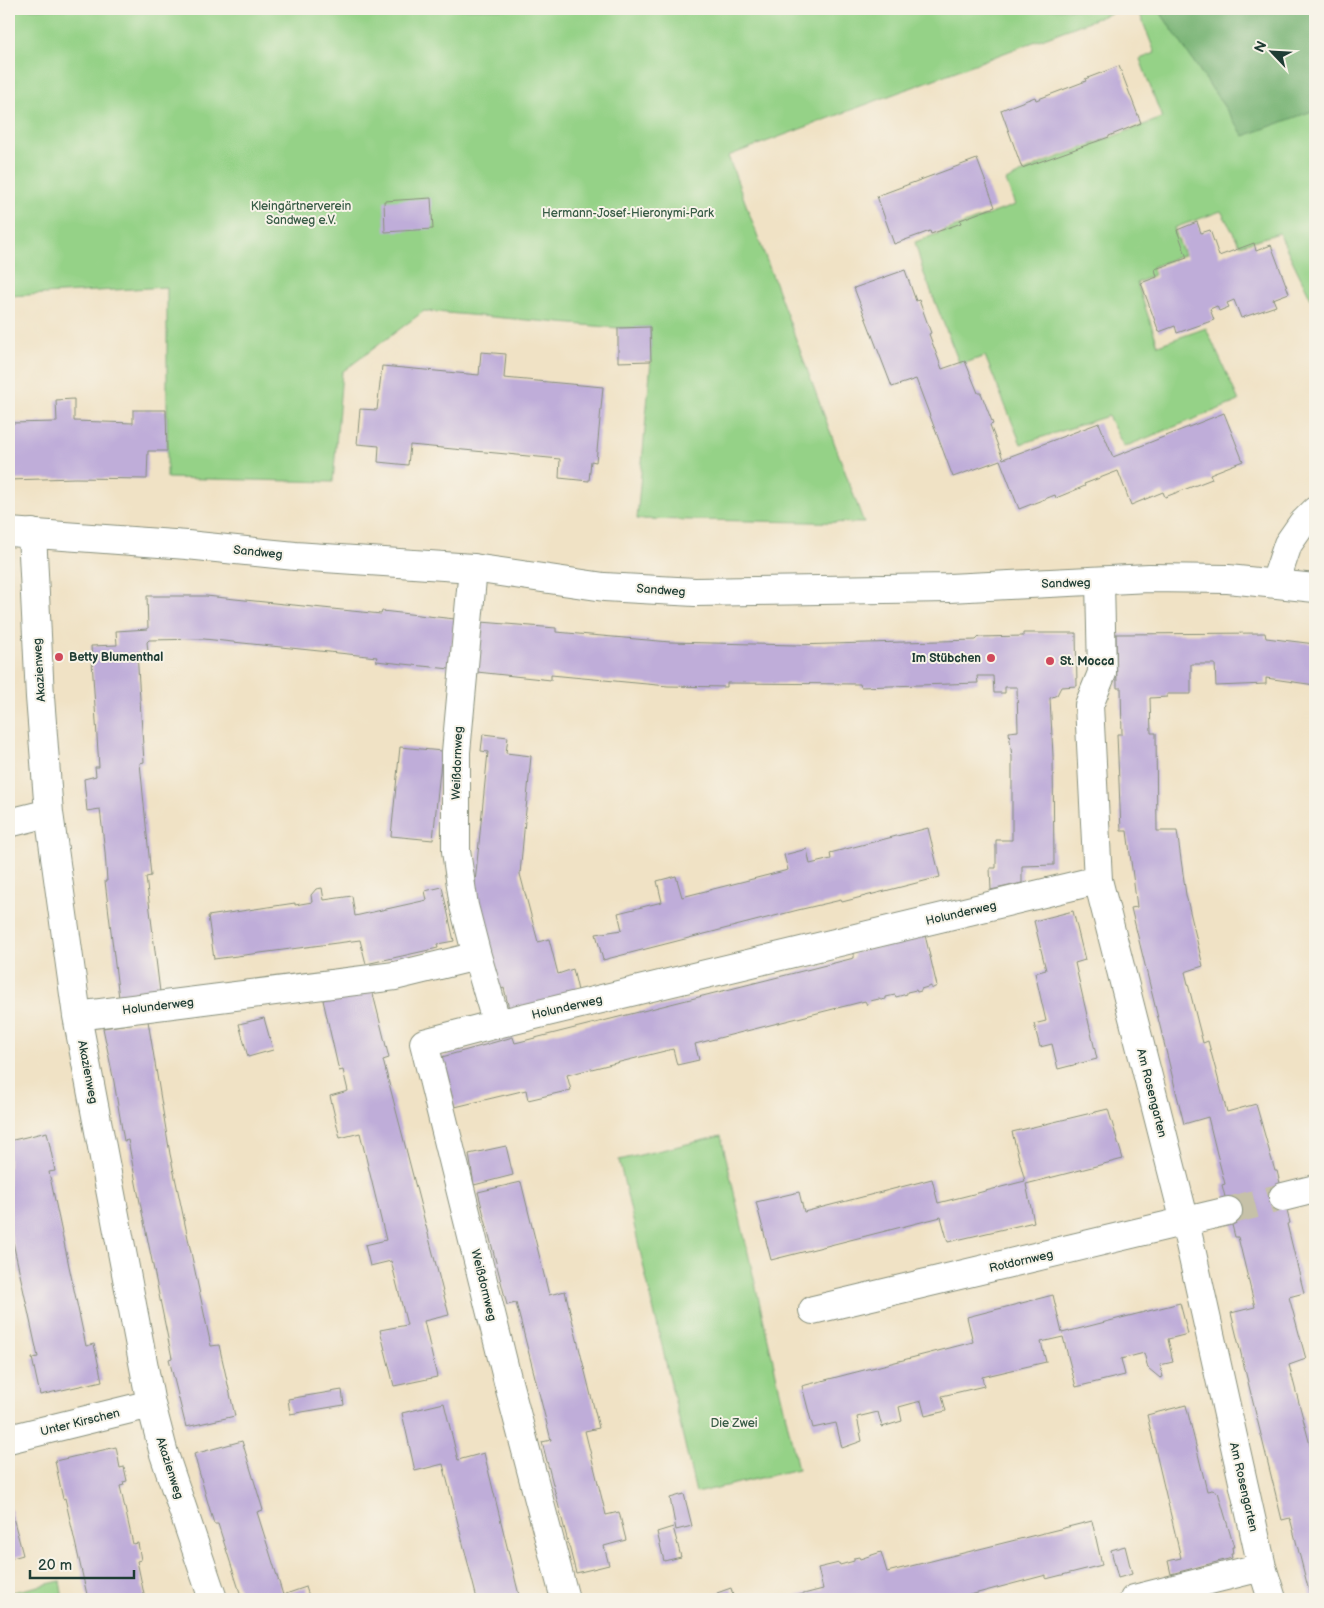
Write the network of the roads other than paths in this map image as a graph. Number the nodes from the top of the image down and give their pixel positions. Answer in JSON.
{"nodes":[{"id":1,"x":1315,"y":511,"type":"edge"},
{"id":2,"x":20,"y":532,"type":"edge"},
{"id":3,"x":473,"y":568,"type":"junction"},
{"id":4,"x":1100,"y":582,"type":"junction"},
{"id":5,"x":1276,"y":583,"type":"junction"},
{"id":6,"x":1315,"y":588,"type":"edge"},
{"id":7,"x":49,"y":813,"type":"junction"},
{"id":8,"x":9,"y":823,"type":"edge"},
{"id":9,"x":1098,"y":880,"type":"junction"},
{"id":10,"x":477,"y":956,"type":"junction"},
{"id":11,"x":78,"y":1016,"type":"junction"},
{"id":12,"x":498,"y":1024,"type":"junction"},
{"id":13,"x":1315,"y":1189,"type":"edge"},
{"id":14,"x":1283,"y":1197,"type":"tunnel mouth"},
{"id":15,"x":1228,"y":1211,"type":"tunnel mouth"},
{"id":16,"x":1185,"y":1222,"type":"junction"},
{"id":17,"x":814,"y":1310,"type":"dead end"},
{"id":18,"x":151,"y":1404,"type":"junction"},
{"id":19,"x":9,"y":1439,"type":"edge"},
{"id":20,"x":1262,"y":1566,"type":"junction"},
{"id":21,"x":213,"y":1599,"type":"edge"},
{"id":22,"x":565,"y":1599,"type":"edge"},
{"id":23,"x":1134,"y":1599,"type":"edge"},
{"id":24,"x":1272,"y":1599,"type":"edge"}],
"edges":[{"from":1,"to":5,"type":"street"},
{"from":2,"to":3,"type":"street","name":"Sandweg"},
{"from":2,"to":7,"type":"street","name":"Akazienweg"},
{"from":3,"to":4,"type":"street","name":"Sandweg"},
{"from":3,"to":10,"type":"street","name":"Weißdornweg"},
{"from":4,"to":5,"type":"street","name":"Sandweg"},
{"from":4,"to":9,"type":"street","name":"Am Rosengarten"},
{"from":5,"to":6,"type":"street","name":"Sandweg"},
{"from":7,"to":8,"type":"street"},
{"from":7,"to":11,"type":"street","name":"Akazienweg"},
{"from":9,"to":12,"type":"street","name":"Holunderweg"},
{"from":9,"to":16,"type":"street","name":"Am Rosengarten"},
{"from":10,"to":11,"type":"street","name":"Holunderweg"},
{"from":10,"to":12,"type":"street"},
{"from":11,"to":18,"type":"street","name":"Akazienweg"},
{"from":12,"to":22,"type":"street","name":"Weißdornweg"},
{"from":13,"to":14,"type":"street"},
{"from":15,"to":16,"type":"street","name":"Rotdornweg"},
{"from":16,"to":17,"type":"street","name":"Rotdornweg"},
{"from":16,"to":20,"type":"street","name":"Am Rosengarten"},
{"from":18,"to":19,"type":"street","name":"Unter Kirschen"},
{"from":18,"to":21,"type":"street","name":"Akazienweg"},
{"from":20,"to":23,"type":"street"},
{"from":20,"to":24,"type":"street","name":"Am Rosengarten"}]}
